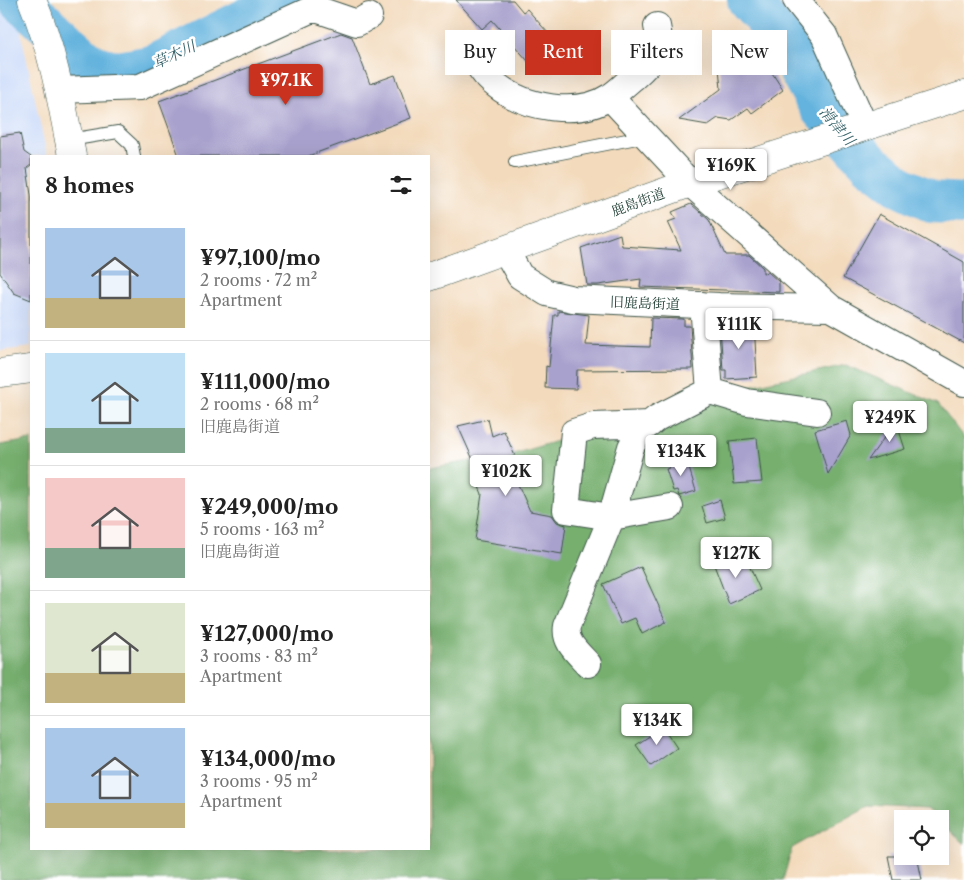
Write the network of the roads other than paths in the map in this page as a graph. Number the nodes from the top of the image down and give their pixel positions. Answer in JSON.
{"nodes":[{"id":1,"x":32,"y":0,"type":"edge"},
{"id":2,"x":796,"y":0,"type":"edge"},
{"id":3,"x":369,"y":16,"type":"dead end"},
{"id":4,"x":657,"y":26,"type":"dead end"},
{"id":5,"x":486,"y":75,"type":"edge"},
{"id":6,"x":60,"y":90,"type":"junction"},
{"id":7,"x":964,"y":95,"type":"edge"},
{"id":8,"x":610,"y":97,"type":"junction"},
{"id":9,"x":859,"y":129,"type":"junction"},
{"id":10,"x":647,"y":136,"type":"junction"},
{"id":11,"x":70,"y":148,"type":"edge"},
{"id":12,"x":134,"y":155,"type":"edge"},
{"id":13,"x":515,"y":162,"type":"dead end"},
{"id":14,"x":690,"y":183,"type":"junction"},
{"id":15,"x":506,"y":251,"type":"junction"},
{"id":16,"x":430,"y":277,"type":"edge"},
{"id":17,"x":703,"y":305,"type":"junction"},
{"id":18,"x":831,"y":308,"type":"junction"},
{"id":19,"x":30,"y":369,"type":"edge"},
{"id":20,"x":0,"y":373,"type":"edge"},
{"id":21,"x":964,"y":383,"type":"edge"},
{"id":22,"x":710,"y":391,"type":"junction"},
{"id":23,"x":817,"y":412,"type":"dead end"},
{"id":24,"x":650,"y":424,"type":"junction"},
{"id":25,"x":670,"y":507,"type":"dead end"},
{"id":26,"x":611,"y":517,"type":"junction"},
{"id":27,"x":588,"y":664,"type":"dead end"}],
"edges":[{"from":1,"to":6,"type":"street"},
{"from":2,"to":9,"type":"street"},
{"from":3,"to":6,"type":"street"},
{"from":4,"to":8,"type":"street"},
{"from":5,"to":8,"type":"street"},
{"from":6,"to":11,"type":"street"},
{"from":7,"to":9,"type":"street","name":"鹿島街道"},
{"from":8,"to":10,"type":"street"},
{"from":9,"to":14,"type":"street","name":"鹿島街道"},
{"from":10,"to":13,"type":"lane"},
{"from":10,"to":14,"type":"street"},
{"from":11,"to":12,"type":"lane"},
{"from":14,"to":15,"type":"street","name":"鹿島街道"},
{"from":14,"to":18,"type":"street"},
{"from":15,"to":16,"type":"street","name":"鹿島街道"},
{"from":15,"to":17,"type":"street","name":"旧鹿島街道"},
{"from":17,"to":18,"type":"street","name":"旧鹿島街道"},
{"from":17,"to":22,"type":"street"},
{"from":18,"to":21,"type":"street","name":"旧鹿島街道"},
{"from":19,"to":20,"type":"street"},
{"from":22,"to":23,"type":"street"},
{"from":22,"to":24,"type":"street"},
{"from":24,"to":26,"type":"street"},
{"from":24,"to":26,"type":"street"},
{"from":25,"to":26,"type":"street"},
{"from":26,"to":27,"type":"street"}]}
